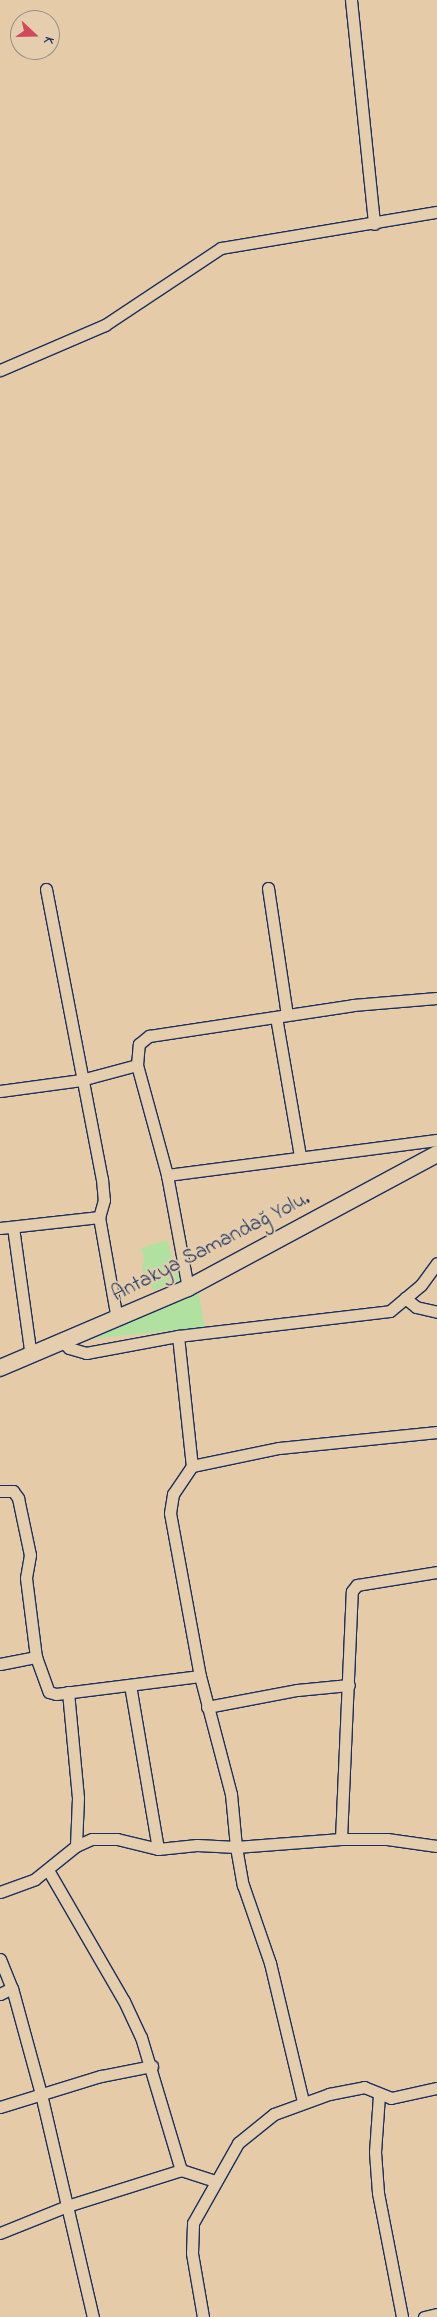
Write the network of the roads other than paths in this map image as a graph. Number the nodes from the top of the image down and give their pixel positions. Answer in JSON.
{"nodes":[{"id":1,"x":351,"y":0,"type":"edge"},
{"id":2,"x":437,"y":212,"type":"edge"},
{"id":3,"x":374,"y":224,"type":"junction"},
{"id":4,"x":0,"y":370,"type":"edge"},
{"id":5,"x":268,"y":888,"type":"dead end"},
{"id":6,"x":46,"y":889,"type":"dead end"},
{"id":7,"x":437,"y":998,"type":"edge"},
{"id":8,"x":281,"y":1016,"type":"junction"},
{"id":9,"x":137,"y":1065,"type":"junction"},
{"id":10,"x":81,"y":1080,"type":"junction"},
{"id":11,"x":0,"y":1091,"type":"edge"},
{"id":12,"x":437,"y":1140,"type":"edge"},
{"id":13,"x":437,"y":1154,"type":"edge"},
{"id":14,"x":300,"y":1156,"type":"junction"},
{"id":15,"x":167,"y":1175,"type":"junction"},
{"id":16,"x":99,"y":1217,"type":"junction"},
{"id":17,"x":13,"y":1227,"type":"junction"},
{"id":18,"x":0,"y":1228,"type":"edge"},
{"id":19,"x":437,"y":1263,"type":"edge"},
{"id":20,"x":188,"y":1288,"type":"junction"},
{"id":21,"x":405,"y":1298,"type":"junction"},
{"id":22,"x":437,"y":1312,"type":"edge"},
{"id":23,"x":117,"y":1319,"type":"junction"},
{"id":24,"x":178,"y":1336,"type":"junction"},
{"id":25,"x":64,"y":1343,"type":"junction"},
{"id":26,"x":30,"y":1356,"type":"junction"},
{"id":27,"x":0,"y":1368,"type":"edge"},
{"id":28,"x":437,"y":1432,"type":"edge"},
{"id":29,"x":192,"y":1466,"type":"junction"},
{"id":30,"x":0,"y":1491,"type":"edge"},
{"id":31,"x":437,"y":1572,"type":"edge"},
{"id":32,"x":36,"y":1657,"type":"junction"},
{"id":33,"x":0,"y":1664,"type":"edge"},
{"id":34,"x":200,"y":1676,"type":"junction"},
{"id":35,"x":130,"y":1685,"type":"junction"},
{"id":36,"x":349,"y":1685,"type":"junction"},
{"id":37,"x":68,"y":1692,"type":"junction"},
{"id":38,"x":207,"y":1707,"type":"junction"},
{"id":39,"x":341,"y":1839,"type":"junction"},
{"id":40,"x":76,"y":1846,"type":"junction"},
{"id":41,"x":437,"y":1846,"type":"edge"},
{"id":42,"x":236,"y":1847,"type":"junction"},
{"id":43,"x":158,"y":1849,"type":"junction"},
{"id":44,"x":48,"y":1870,"type":"junction"},
{"id":45,"x":0,"y":1892,"type":"edge"},
{"id":46,"x":0,"y":1959,"type":"edge"},
{"id":47,"x":12,"y":1988,"type":"junction"},
{"id":48,"x":0,"y":1994,"type":"edge"},
{"id":49,"x":152,"y":2066,"type":"junction"},
{"id":50,"x":437,"y":2088,"type":"edge"},
{"id":51,"x":41,"y":2094,"type":"junction"},
{"id":52,"x":379,"y":2095,"type":"junction"},
{"id":53,"x":303,"y":2102,"type":"junction"},
{"id":54,"x":0,"y":2107,"type":"edge"},
{"id":55,"x":182,"y":2170,"type":"junction"},
{"id":56,"x":214,"y":2181,"type":"junction"},
{"id":57,"x":67,"y":2206,"type":"junction"},
{"id":58,"x":0,"y":2233,"type":"edge"},
{"id":59,"x":437,"y":2314,"type":"edge"},
{"id":60,"x":93,"y":2317,"type":"edge"},
{"id":61,"x":203,"y":2317,"type":"edge"},
{"id":62,"x":402,"y":2317,"type":"edge"},
{"id":63,"x":424,"y":2317,"type":"edge"}],
"edges":[{"from":1,"to":3,"type":"street"},
{"from":2,"to":3,"type":"street"},
{"from":3,"to":4,"type":"street"},
{"from":5,"to":8,"type":"street"},
{"from":6,"to":10,"type":"street"},
{"from":7,"to":8,"type":"street"},
{"from":8,"to":9,"type":"street"},
{"from":8,"to":14,"type":"street"},
{"from":9,"to":10,"type":"street"},
{"from":9,"to":15,"type":"street"},
{"from":10,"to":11,"type":"street"},
{"from":10,"to":16,"type":"street"},
{"from":12,"to":14,"type":"street"},
{"from":13,"to":20,"type":"street","name":"Antakya Samandağ Yolu."},
{"from":14,"to":15,"type":"street"},
{"from":15,"to":20,"type":"street"},
{"from":16,"to":17,"type":"street"},
{"from":16,"to":23,"type":"street"},
{"from":17,"to":18,"type":"street"},
{"from":17,"to":26,"type":"street"},
{"from":19,"to":21,"type":"street"},
{"from":20,"to":23,"type":"street","name":"Antakya Samandağ Yolu."},
{"from":21,"to":22,"type":"street"},
{"from":21,"to":24,"type":"street"},
{"from":23,"to":25,"type":"street","name":"Antakya Samandağ Yolu."},
{"from":24,"to":25,"type":"street"},
{"from":24,"to":29,"type":"street"},
{"from":25,"to":26,"type":"street","name":"Antakya Samandağ Yolu."},
{"from":26,"to":27,"type":"street","name":"Antakya Samandağ Yolu."},
{"from":28,"to":29,"type":"street"},
{"from":29,"to":34,"type":"street"},
{"from":30,"to":32,"type":"street"},
{"from":31,"to":36,"type":"street"},
{"from":32,"to":33,"type":"street"},
{"from":32,"to":37,"type":"street"},
{"from":34,"to":35,"type":"street"},
{"from":34,"to":38,"type":"street"},
{"from":35,"to":37,"type":"street"},
{"from":35,"to":43,"type":"street"},
{"from":36,"to":38,"type":"street"},
{"from":36,"to":39,"type":"street"},
{"from":37,"to":40,"type":"street"},
{"from":38,"to":42,"type":"street"},
{"from":39,"to":41,"type":"street"},
{"from":39,"to":42,"type":"street"},
{"from":40,"to":43,"type":"street"},
{"from":40,"to":44,"type":"street"},
{"from":42,"to":43,"type":"street"},
{"from":42,"to":53,"type":"street"},
{"from":44,"to":45,"type":"street"},
{"from":44,"to":49,"type":"street"},
{"from":46,"to":47,"type":"street"},
{"from":47,"to":48,"type":"street"},
{"from":47,"to":51,"type":"street"},
{"from":49,"to":51,"type":"street"},
{"from":49,"to":55,"type":"street"},
{"from":50,"to":52,"type":"street"},
{"from":51,"to":54,"type":"street"},
{"from":51,"to":57,"type":"street"},
{"from":52,"to":53,"type":"street"},
{"from":52,"to":62,"type":"street"},
{"from":53,"to":56,"type":"street"},
{"from":55,"to":56,"type":"street"},
{"from":55,"to":57,"type":"street"},
{"from":56,"to":61,"type":"street"},
{"from":57,"to":58,"type":"street"},
{"from":57,"to":60,"type":"street"},
{"from":59,"to":63,"type":"street"}]}
